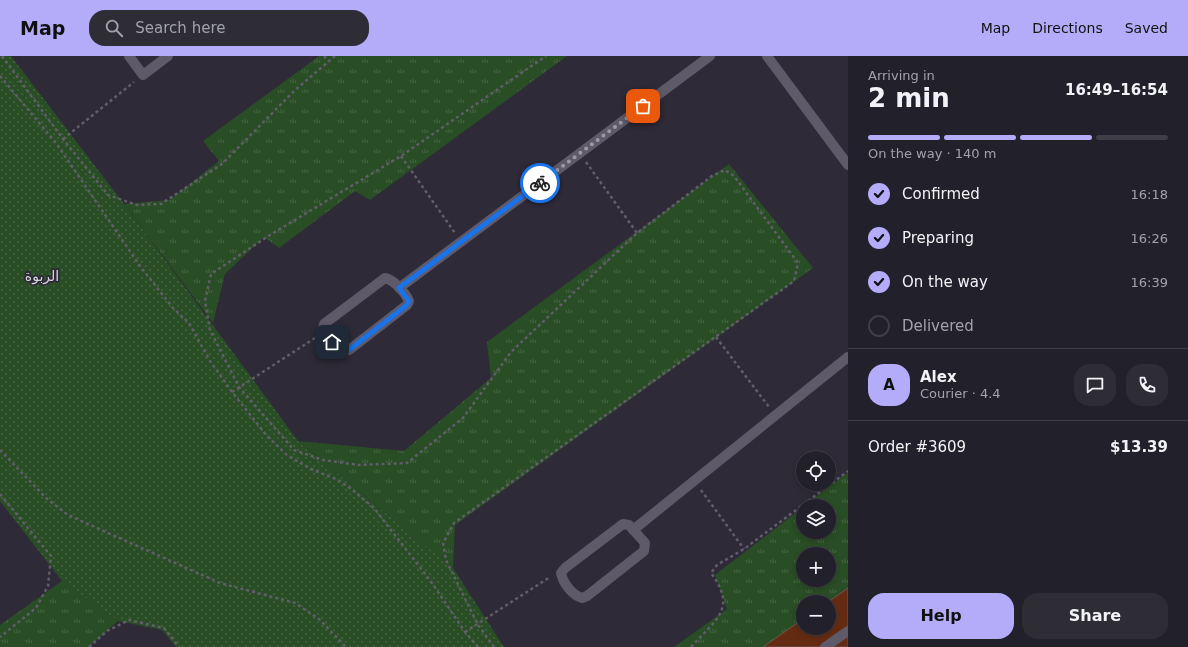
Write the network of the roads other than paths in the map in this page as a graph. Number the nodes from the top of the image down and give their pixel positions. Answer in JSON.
{"nodes":[{"id":1,"x":129,"y":56,"type":"edge"},
{"id":2,"x":168,"y":56,"type":"edge"},
{"id":3,"x":710,"y":56,"type":"edge"},
{"id":4,"x":767,"y":56,"type":"edge"},
{"id":5,"x":848,"y":165,"type":"edge"},
{"id":6,"x":399,"y":288,"type":"junction"},
{"id":7,"x":848,"y":357,"type":"edge"},
{"id":8,"x":633,"y":530,"type":"junction"},
{"id":9,"x":848,"y":630,"type":"edge"},
{"id":10,"x":825,"y":647,"type":"edge"}],
"edges":[{"from":1,"to":2,"type":"street"},
{"from":3,"to":6,"type":"street"},
{"from":4,"to":5,"type":"street"},
{"from":6,"to":6,"type":"street"},
{"from":7,"to":8,"type":"street"},
{"from":8,"to":8,"type":"street"},
{"from":9,"to":10,"type":"street"}]}
